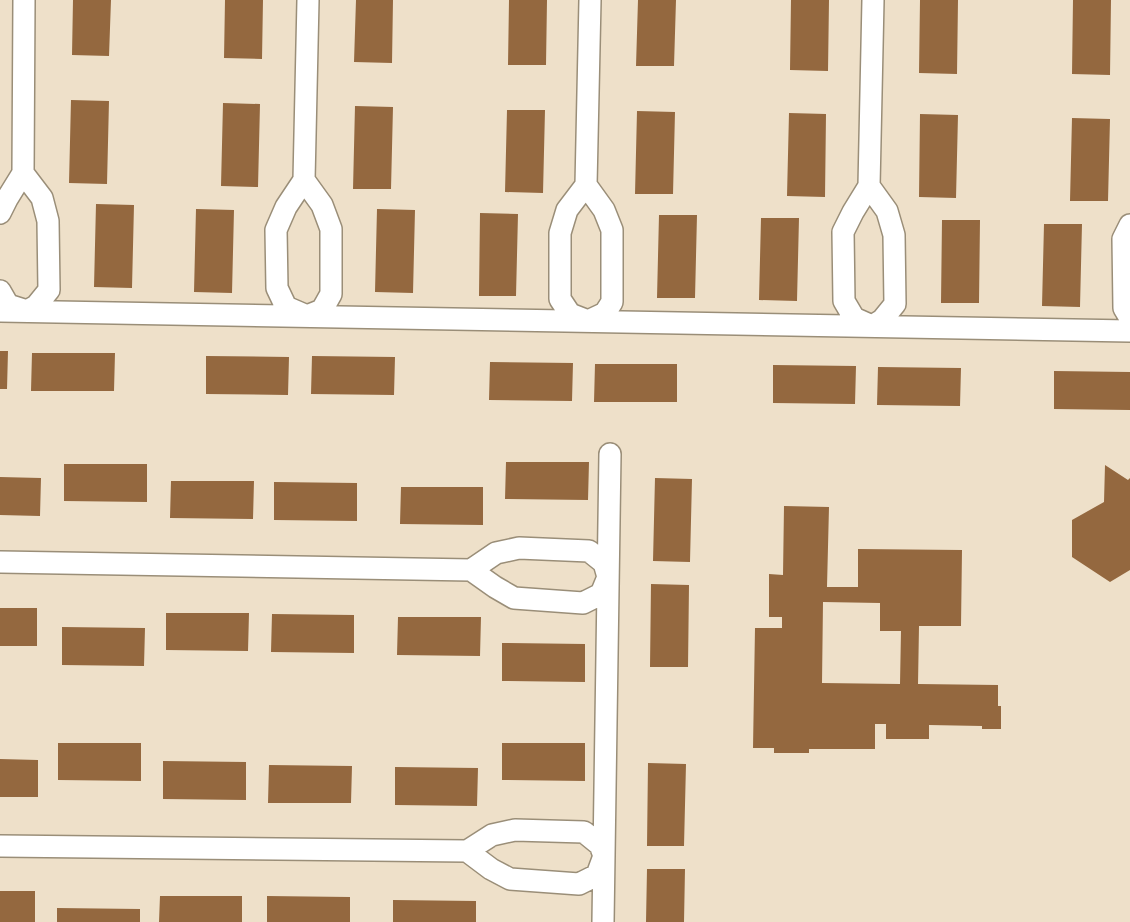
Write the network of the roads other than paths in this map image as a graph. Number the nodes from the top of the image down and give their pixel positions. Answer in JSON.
{"nodes":[{"id":1,"x":24,"y":0,"type":"edge"},
{"id":2,"x":308,"y":0,"type":"edge"},
{"id":3,"x":590,"y":0,"type":"edge"},
{"id":4,"x":873,"y":0,"type":"edge"},
{"id":5,"x":23,"y":173,"type":"junction"},
{"id":6,"x":304,"y":180,"type":"junction"},
{"id":7,"x":586,"y":185,"type":"junction"},
{"id":8,"x":869,"y":186,"type":"junction"},
{"id":9,"x":0,"y":213,"type":"edge"},
{"id":10,"x":1130,"y":225,"type":"edge"},
{"id":11,"x":0,"y":291,"type":"edge"},
{"id":12,"x":0,"y":311,"type":"edge"},
{"id":13,"x":27,"y":311,"type":"junction"},
{"id":14,"x":307,"y":316,"type":"junction"},
{"id":15,"x":1130,"y":318,"type":"edge"},
{"id":16,"x":588,"y":321,"type":"junction"},
{"id":17,"x":872,"y":326,"type":"junction"},
{"id":18,"x":1130,"y":331,"type":"edge"},
{"id":19,"x":610,"y":454,"type":"dead end"},
{"id":20,"x":0,"y":562,"type":"edge"},
{"id":21,"x":471,"y":570,"type":"junction"},
{"id":22,"x":608,"y":577,"type":"junction"},
{"id":23,"x":0,"y":846,"type":"edge"},
{"id":24,"x":467,"y":851,"type":"junction"},
{"id":25,"x":604,"y":856,"type":"junction"},
{"id":26,"x":603,"y":922,"type":"edge"}],
"edges":[{"from":1,"to":5,"type":"street"},
{"from":2,"to":6,"type":"street"},
{"from":3,"to":7,"type":"street"},
{"from":4,"to":8,"type":"street"},
{"from":5,"to":9,"type":"street"},
{"from":5,"to":13,"type":"street"},
{"from":6,"to":14,"type":"street"},
{"from":6,"to":14,"type":"street"},
{"from":7,"to":16,"type":"street"},
{"from":7,"to":16,"type":"street"},
{"from":8,"to":17,"type":"street"},
{"from":8,"to":17,"type":"street"},
{"from":10,"to":15,"type":"street"},
{"from":11,"to":13,"type":"street"},
{"from":12,"to":13,"type":"street"},
{"from":13,"to":14,"type":"street"},
{"from":14,"to":16,"type":"street"},
{"from":16,"to":17,"type":"street"},
{"from":17,"to":18,"type":"street"},
{"from":19,"to":22,"type":"street"},
{"from":20,"to":21,"type":"street"},
{"from":21,"to":22,"type":"street"},
{"from":21,"to":22,"type":"street"},
{"from":22,"to":25,"type":"street"},
{"from":23,"to":24,"type":"street"},
{"from":24,"to":25,"type":"street"},
{"from":24,"to":25,"type":"street"},
{"from":25,"to":26,"type":"street"}]}
